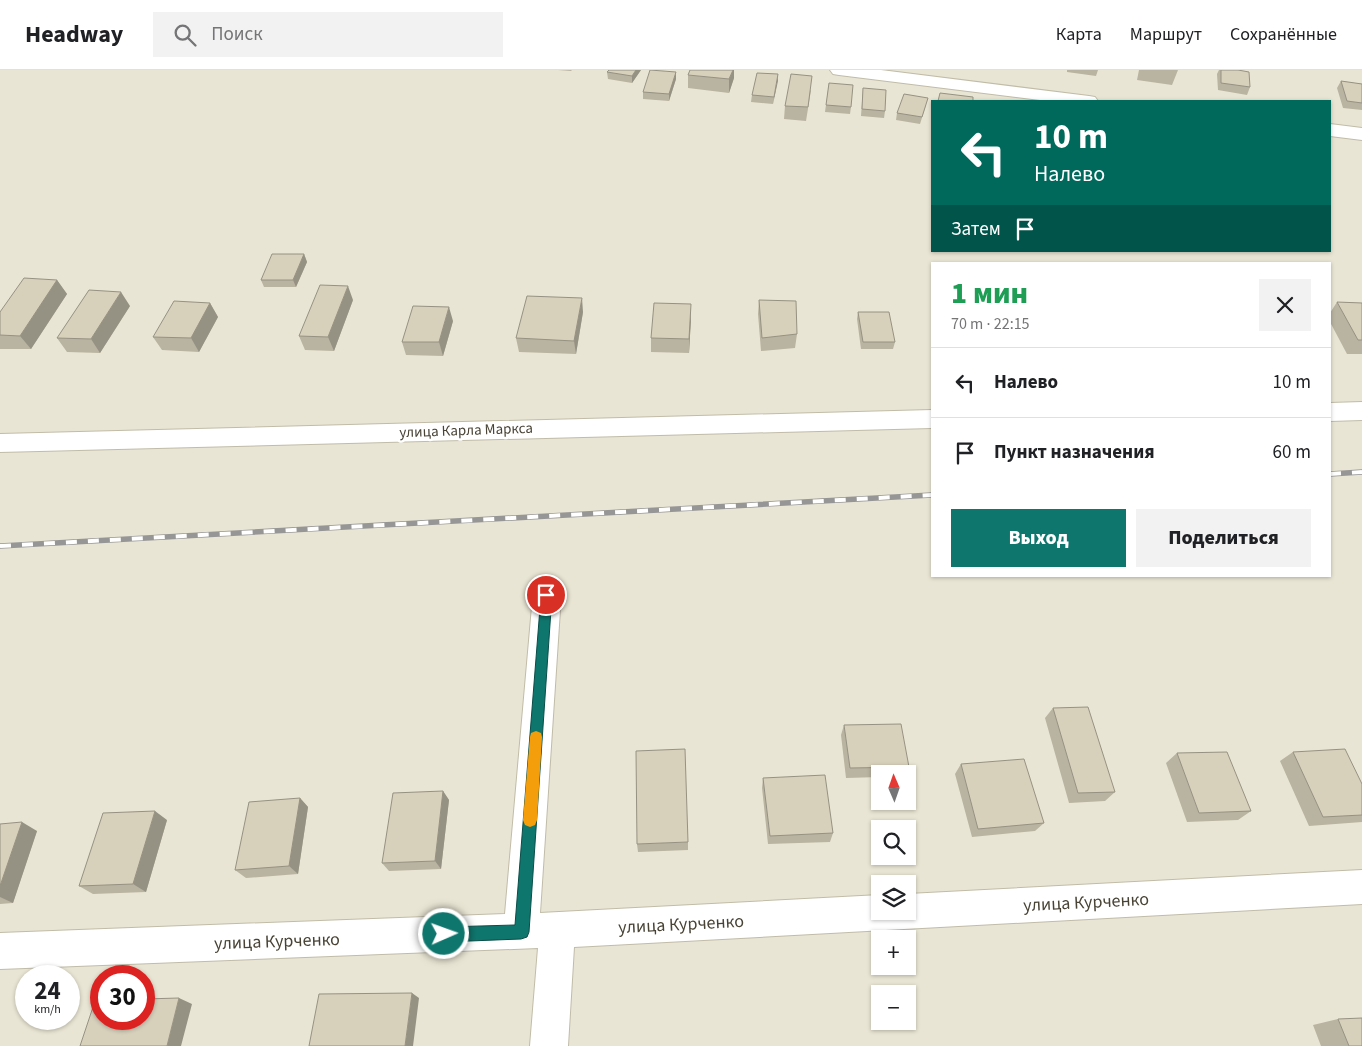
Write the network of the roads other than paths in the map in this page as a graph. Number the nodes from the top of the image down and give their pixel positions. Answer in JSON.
{"nodes":[{"id":1,"x":839,"y":70,"type":"edge"},
{"id":2,"x":1081,"y":100,"type":"edge"},
{"id":3,"x":1331,"y":130,"type":"edge"},
{"id":4,"x":1362,"y":134,"type":"edge"},
{"id":5,"x":1362,"y":411,"type":"edge"},
{"id":6,"x":1331,"y":412,"type":"edge"},
{"id":7,"x":931,"y":419,"type":"edge"},
{"id":8,"x":0,"y":443,"type":"edge"},
{"id":9,"x":546,"y":595,"type":"dead end"},
{"id":10,"x":1362,"y":887,"type":"edge"},
{"id":11,"x":557,"y":930,"type":"junction"},
{"id":12,"x":521,"y":932,"type":"junction"},
{"id":13,"x":0,"y":951,"type":"edge"},
{"id":14,"x":549,"y":1046,"type":"edge"}],
"edges":[{"from":1,"to":2,"type":"street"},
{"from":3,"to":4,"type":"street"},
{"from":5,"to":6,"type":"street"},
{"from":7,"to":8,"type":"street","name":"улица Карла Маркса"},
{"from":9,"to":12,"type":"street"},
{"from":10,"to":11,"type":"street","name":"улица Курченко"},
{"from":11,"to":12,"type":"street","name":"улица Курченко"},
{"from":11,"to":14,"type":"street"},
{"from":12,"to":13,"type":"street","name":"улица Курченко"}]}
